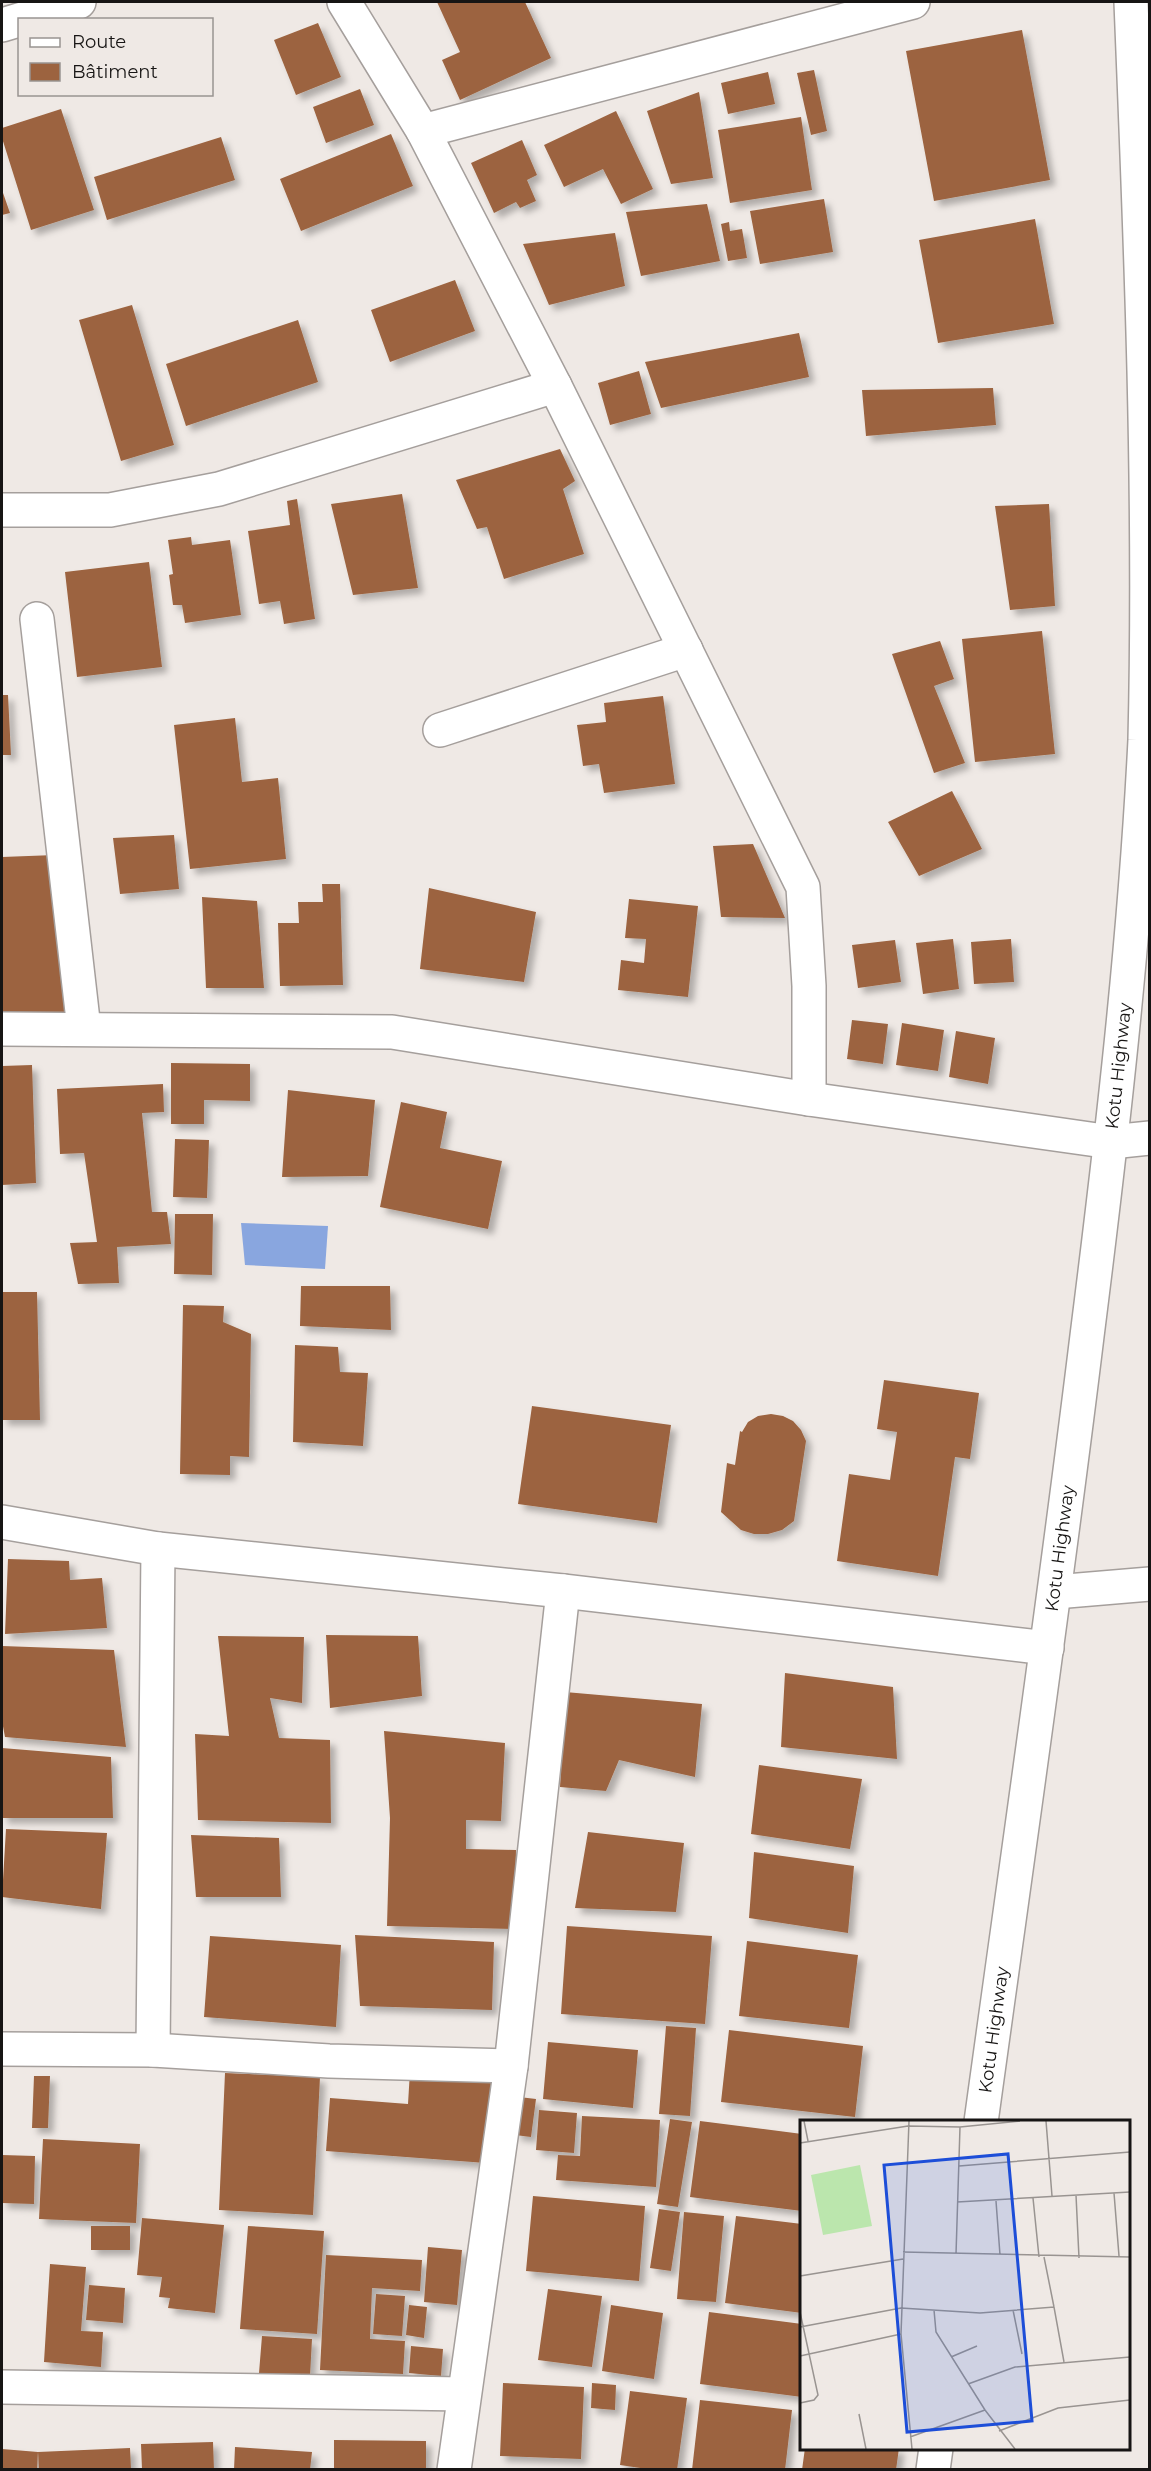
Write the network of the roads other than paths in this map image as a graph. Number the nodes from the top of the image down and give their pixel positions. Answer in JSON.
{"nodes":[{"id":1,"x":79,"y":2,"type":"edge"},
{"id":2,"x":344,"y":2,"type":"edge"},
{"id":3,"x":913,"y":2,"type":"edge"},
{"id":4,"x":1131,"y":2,"type":"edge"},
{"id":5,"x":25,"y":18,"type":"edge"},
{"id":6,"x":18,"y":20,"type":"edge"},
{"id":7,"x":2,"y":25,"type":"edge"},
{"id":8,"x":423,"y":131,"type":"junction"},
{"id":9,"x":555,"y":386,"type":"junction"},
{"id":10,"x":2,"y":510,"type":"edge"},
{"id":11,"x":37,"y":619,"type":"dead end"},
{"id":12,"x":686,"y":650,"type":"junction"},
{"id":13,"x":440,"y":730,"type":"dead end"},
{"id":14,"x":1142,"y":897,"type":"edge"},
{"id":15,"x":2,"y":1029,"type":"edge"},
{"id":16,"x":84,"y":1029,"type":"junction"},
{"id":17,"x":809,"y":1099,"type":"junction"},
{"id":18,"x":1149,"y":1138,"type":"edge"},
{"id":19,"x":1111,"y":1142,"type":"junction"},
{"id":20,"x":2,"y":1522,"type":"edge"},
{"id":21,"x":159,"y":1549,"type":"junction"},
{"id":22,"x":1149,"y":1584,"type":"edge"},
{"id":23,"x":563,"y":1591,"type":"junction"},
{"id":24,"x":1055,"y":1592,"type":"junction"},
{"id":25,"x":1047,"y":1648,"type":"junction"},
{"id":26,"x":2,"y":2049,"type":"edge"},
{"id":27,"x":153,"y":2050,"type":"junction"},
{"id":28,"x":511,"y":2066,"type":"junction"},
{"id":29,"x":981,"y":2120,"type":"edge"},
{"id":30,"x":2,"y":2387,"type":"edge"},
{"id":31,"x":464,"y":2394,"type":"junction"},
{"id":32,"x":936,"y":2450,"type":"edge"},
{"id":33,"x":454,"y":2469,"type":"edge"},
{"id":34,"x":933,"y":2469,"type":"edge"}],
"edges":[{"from":1,"to":5,"type":"street"},
{"from":2,"to":8,"type":"street"},
{"from":3,"to":8,"type":"street"},
{"from":4,"to":14,"type":"street","name":"Kotu Highway"},
{"from":6,"to":7,"type":"street"},
{"from":8,"to":9,"type":"street"},
{"from":9,"to":10,"type":"street"},
{"from":9,"to":12,"type":"street"},
{"from":11,"to":16,"type":"street"},
{"from":12,"to":13,"type":"street"},
{"from":12,"to":17,"type":"street"},
{"from":14,"to":19,"type":"street","name":"Kotu Highway"},
{"from":15,"to":16,"type":"street"},
{"from":16,"to":17,"type":"street"},
{"from":17,"to":19,"type":"street"},
{"from":18,"to":19,"type":"street"},
{"from":19,"to":24,"type":"street","name":"Kotu Highway"},
{"from":20,"to":21,"type":"street"},
{"from":21,"to":23,"type":"street"},
{"from":21,"to":27,"type":"street"},
{"from":22,"to":24,"type":"street"},
{"from":23,"to":25,"type":"street"},
{"from":23,"to":28,"type":"street"},
{"from":24,"to":25,"type":"street","name":"Kotu Highway"},
{"from":25,"to":29,"type":"street","name":"Kotu Highway"},
{"from":26,"to":27,"type":"street"},
{"from":27,"to":28,"type":"street"},
{"from":28,"to":31,"type":"street"},
{"from":30,"to":31,"type":"street"},
{"from":31,"to":33,"type":"street"},
{"from":32,"to":34,"type":"street"}]}
